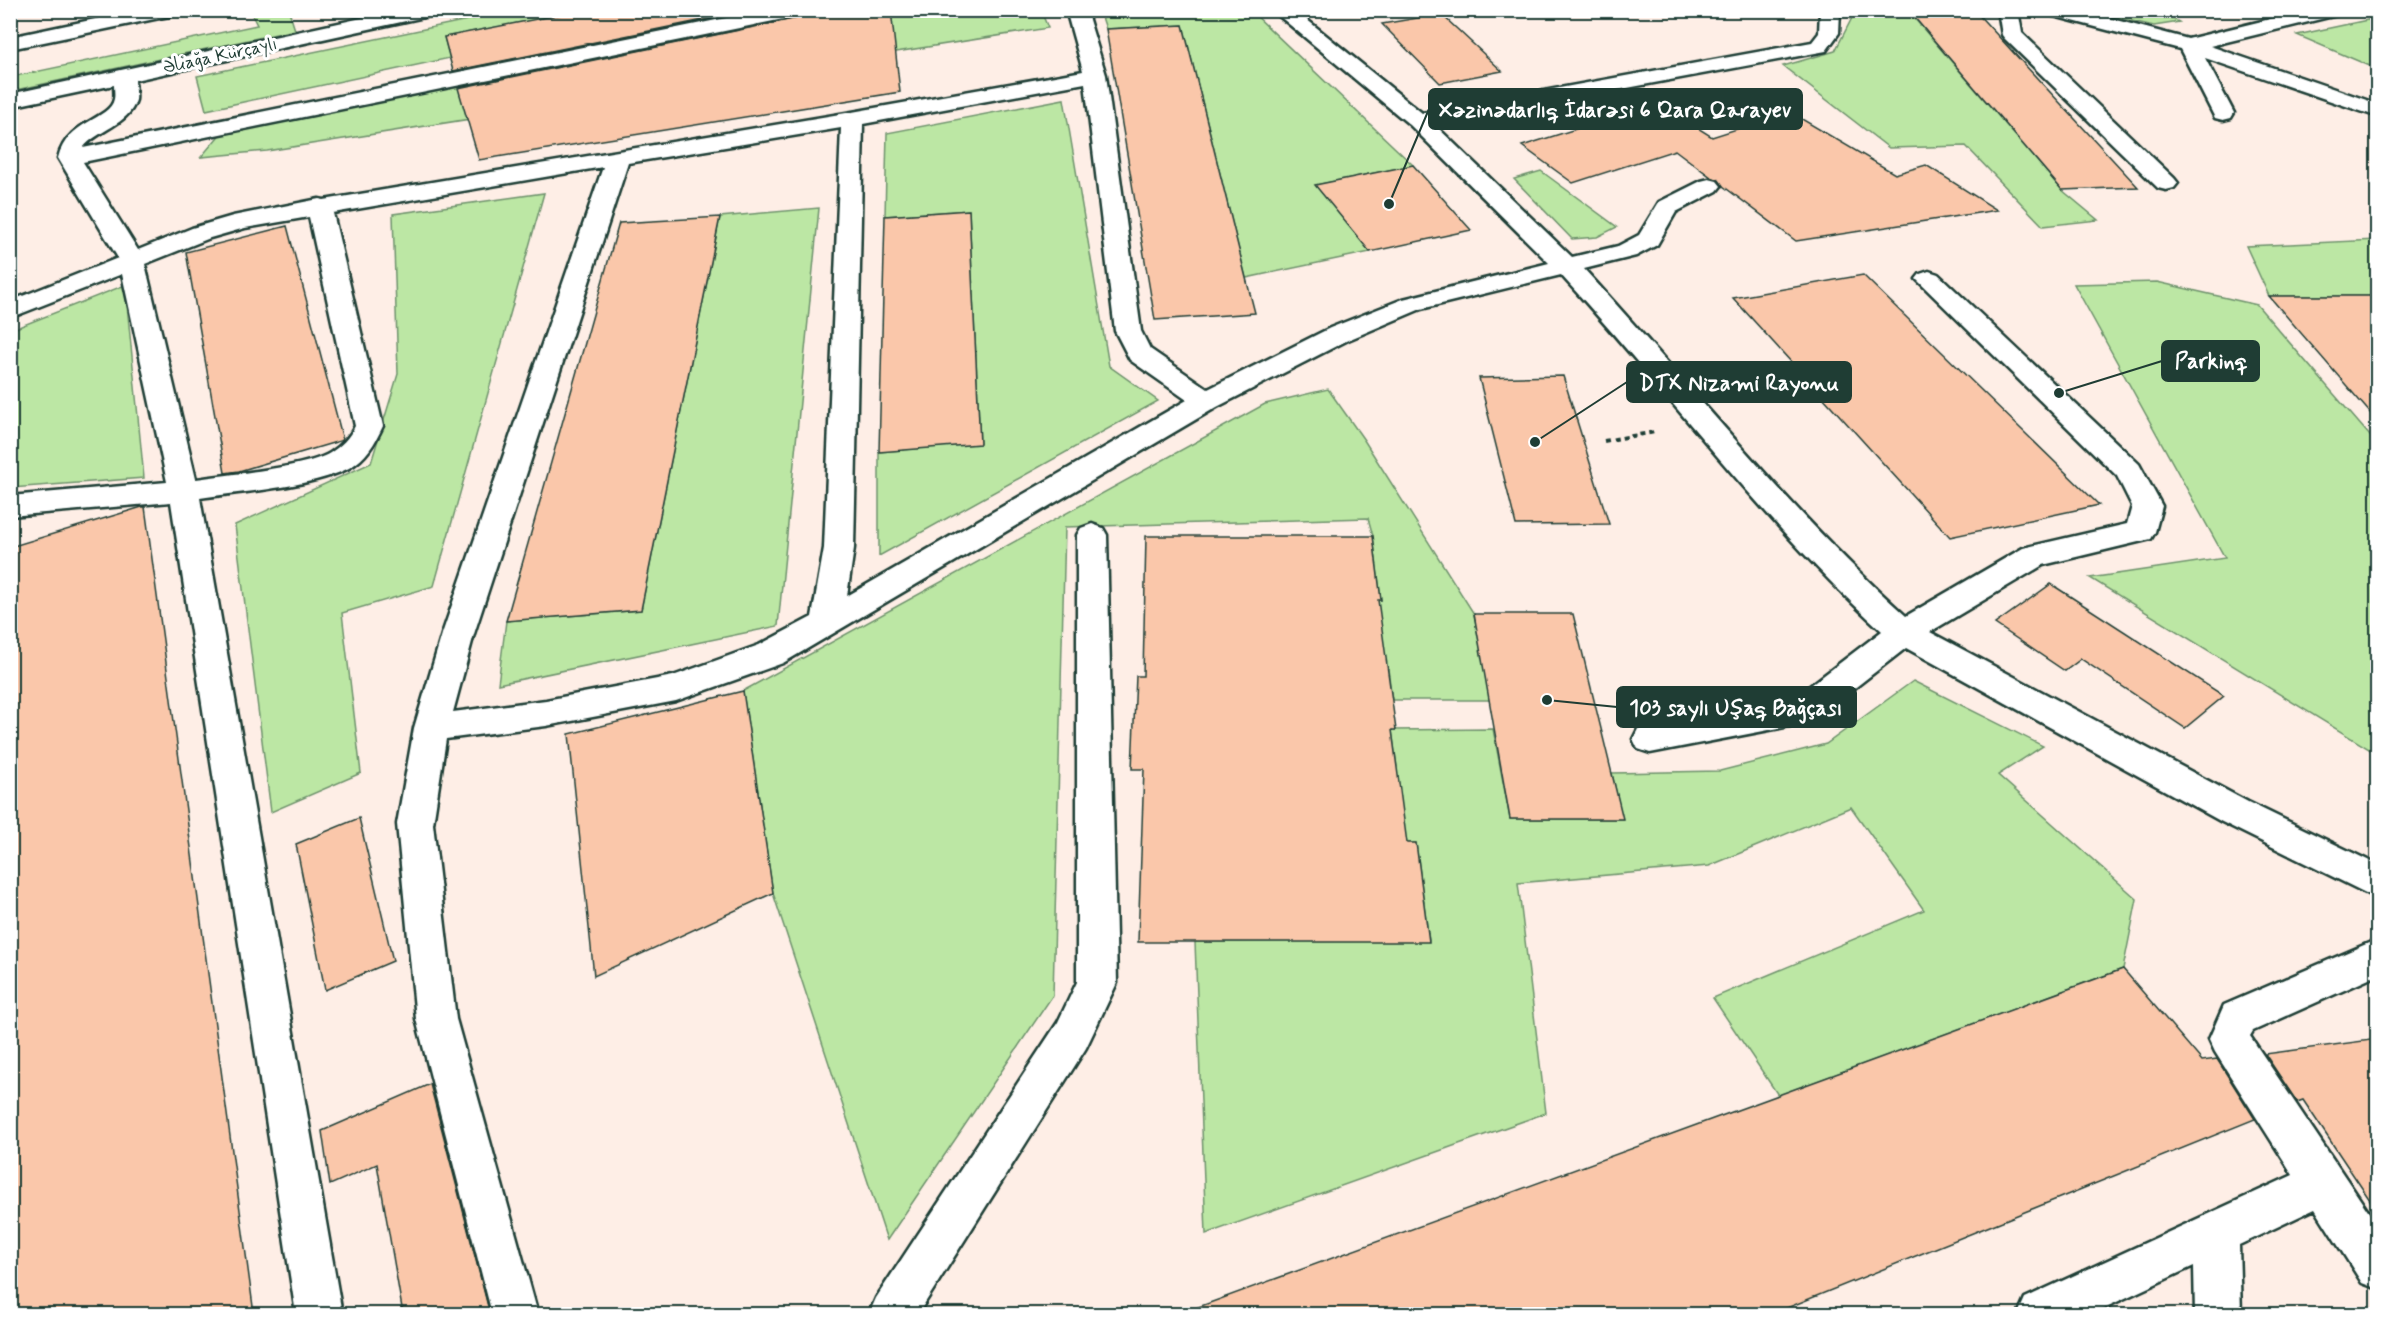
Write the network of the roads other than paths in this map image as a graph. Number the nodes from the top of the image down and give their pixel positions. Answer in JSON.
{"nodes":[{"id":1,"x":60,"y":10,"type":"edge"},
{"id":2,"x":170,"y":10,"type":"edge"},
{"id":3,"x":329,"y":10,"type":"edge"},
{"id":4,"x":429,"y":10,"type":"edge"},
{"id":5,"x":798,"y":10,"type":"edge"},
{"id":6,"x":1076,"y":10,"type":"edge"},
{"id":7,"x":1282,"y":10,"type":"edge"},
{"id":8,"x":1830,"y":10,"type":"edge"},
{"id":9,"x":2008,"y":10,"type":"edge"},
{"id":10,"x":2053,"y":10,"type":"edge"},
{"id":11,"x":2334,"y":10,"type":"edge"},
{"id":12,"x":336,"y":30,"type":"junction"},
{"id":13,"x":52,"y":34,"type":"junction"},
{"id":14,"x":10,"y":43,"type":"edge"},
{"id":15,"x":2188,"y":45,"type":"junction"},
{"id":16,"x":1095,"y":75,"type":"junction"},
{"id":17,"x":124,"y":76,"type":"junction"},
{"id":18,"x":10,"y":101,"type":"edge"},
{"id":19,"x":2378,"y":111,"type":"edge"},
{"id":20,"x":2223,"y":113,"type":"dead end"},
{"id":21,"x":852,"y":119,"type":"junction"},
{"id":22,"x":1418,"y":120,"type":"junction"},
{"id":23,"x":69,"y":158,"type":"junction"},
{"id":24,"x":618,"y":158,"type":"junction"},
{"id":25,"x":2166,"y":183,"type":"dead end"},
{"id":26,"x":1709,"y":186,"type":"dead end"},
{"id":27,"x":319,"y":206,"type":"junction"},
{"id":28,"x":132,"y":260,"type":"junction"},
{"id":29,"x":1568,"y":267,"type":"junction"},
{"id":30,"x":1929,"y":279,"type":"dead end"},
{"id":31,"x":10,"y":310,"type":"edge"},
{"id":32,"x":1207,"y":401,"type":"junction"},
{"id":33,"x":184,"y":491,"type":"junction"},
{"id":34,"x":10,"y":506,"type":"edge"},
{"id":35,"x":1092,"y":536,"type":"dead end"},
{"id":36,"x":827,"y":623,"type":"junction"},
{"id":37,"x":1904,"y":632,"type":"junction"},
{"id":38,"x":430,"y":728,"type":"junction"},
{"id":39,"x":1650,"y":739,"type":"dead end"},
{"id":40,"x":2378,"y":883,"type":"edge"},
{"id":41,"x":2378,"y":956,"type":"edge"},
{"id":42,"x":2323,"y":1183,"type":"junction"},
{"id":43,"x":2217,"y":1233,"type":"junction"},
{"id":44,"x":2378,"y":1267,"type":"edge"},
{"id":45,"x":319,"y":1314,"type":"edge"},
{"id":46,"x":515,"y":1314,"type":"edge"},
{"id":47,"x":892,"y":1314,"type":"edge"},
{"id":48,"x":2041,"y":1314,"type":"edge"},
{"id":49,"x":2218,"y":1314,"type":"edge"}],
"edges":[{"from":1,"to":13,"type":"street"},
{"from":2,"to":13,"type":"street"},
{"from":3,"to":12,"type":"street"},
{"from":4,"to":12,"type":"street","name":"Əliağa Kürçaylı"},
{"from":5,"to":23,"type":"street"},
{"from":6,"to":16,"type":"street"},
{"from":7,"to":22,"type":"street"},
{"from":8,"to":22,"type":"street"},
{"from":9,"to":25,"type":"street"},
{"from":10,"to":15,"type":"street"},
{"from":11,"to":15,"type":"street"},
{"from":12,"to":17,"type":"street","name":"Əliağa Kürçaylı"},
{"from":13,"to":14,"type":"street"},
{"from":15,"to":19,"type":"street"},
{"from":15,"to":20,"type":"street"},
{"from":16,"to":21,"type":"street"},
{"from":16,"to":32,"type":"street"},
{"from":17,"to":18,"type":"street","name":"Əliağa Kürçaylı"},
{"from":17,"to":23,"type":"street"},
{"from":21,"to":24,"type":"street"},
{"from":21,"to":36,"type":"street"},
{"from":22,"to":29,"type":"street"},
{"from":23,"to":28,"type":"street"},
{"from":24,"to":27,"type":"street"},
{"from":24,"to":38,"type":"street"},
{"from":26,"to":29,"type":"street"},
{"from":27,"to":28,"type":"street"},
{"from":27,"to":33,"type":"street"},
{"from":28,"to":31,"type":"street"},
{"from":28,"to":33,"type":"street"},
{"from":29,"to":32,"type":"street"},
{"from":29,"to":37,"type":"street"},
{"from":30,"to":37,"type":"street"},
{"from":32,"to":36,"type":"street"},
{"from":33,"to":34,"type":"street"},
{"from":33,"to":45,"type":"street"},
{"from":35,"to":47,"type":"street"},
{"from":36,"to":38,"type":"street"},
{"from":37,"to":39,"type":"street"},
{"from":37,"to":40,"type":"street"},
{"from":38,"to":46,"type":"street"},
{"from":41,"to":42,"type":"street"},
{"from":42,"to":43,"type":"street"},
{"from":42,"to":44,"type":"street"},
{"from":43,"to":48,"type":"street"},
{"from":43,"to":49,"type":"street"}]}
